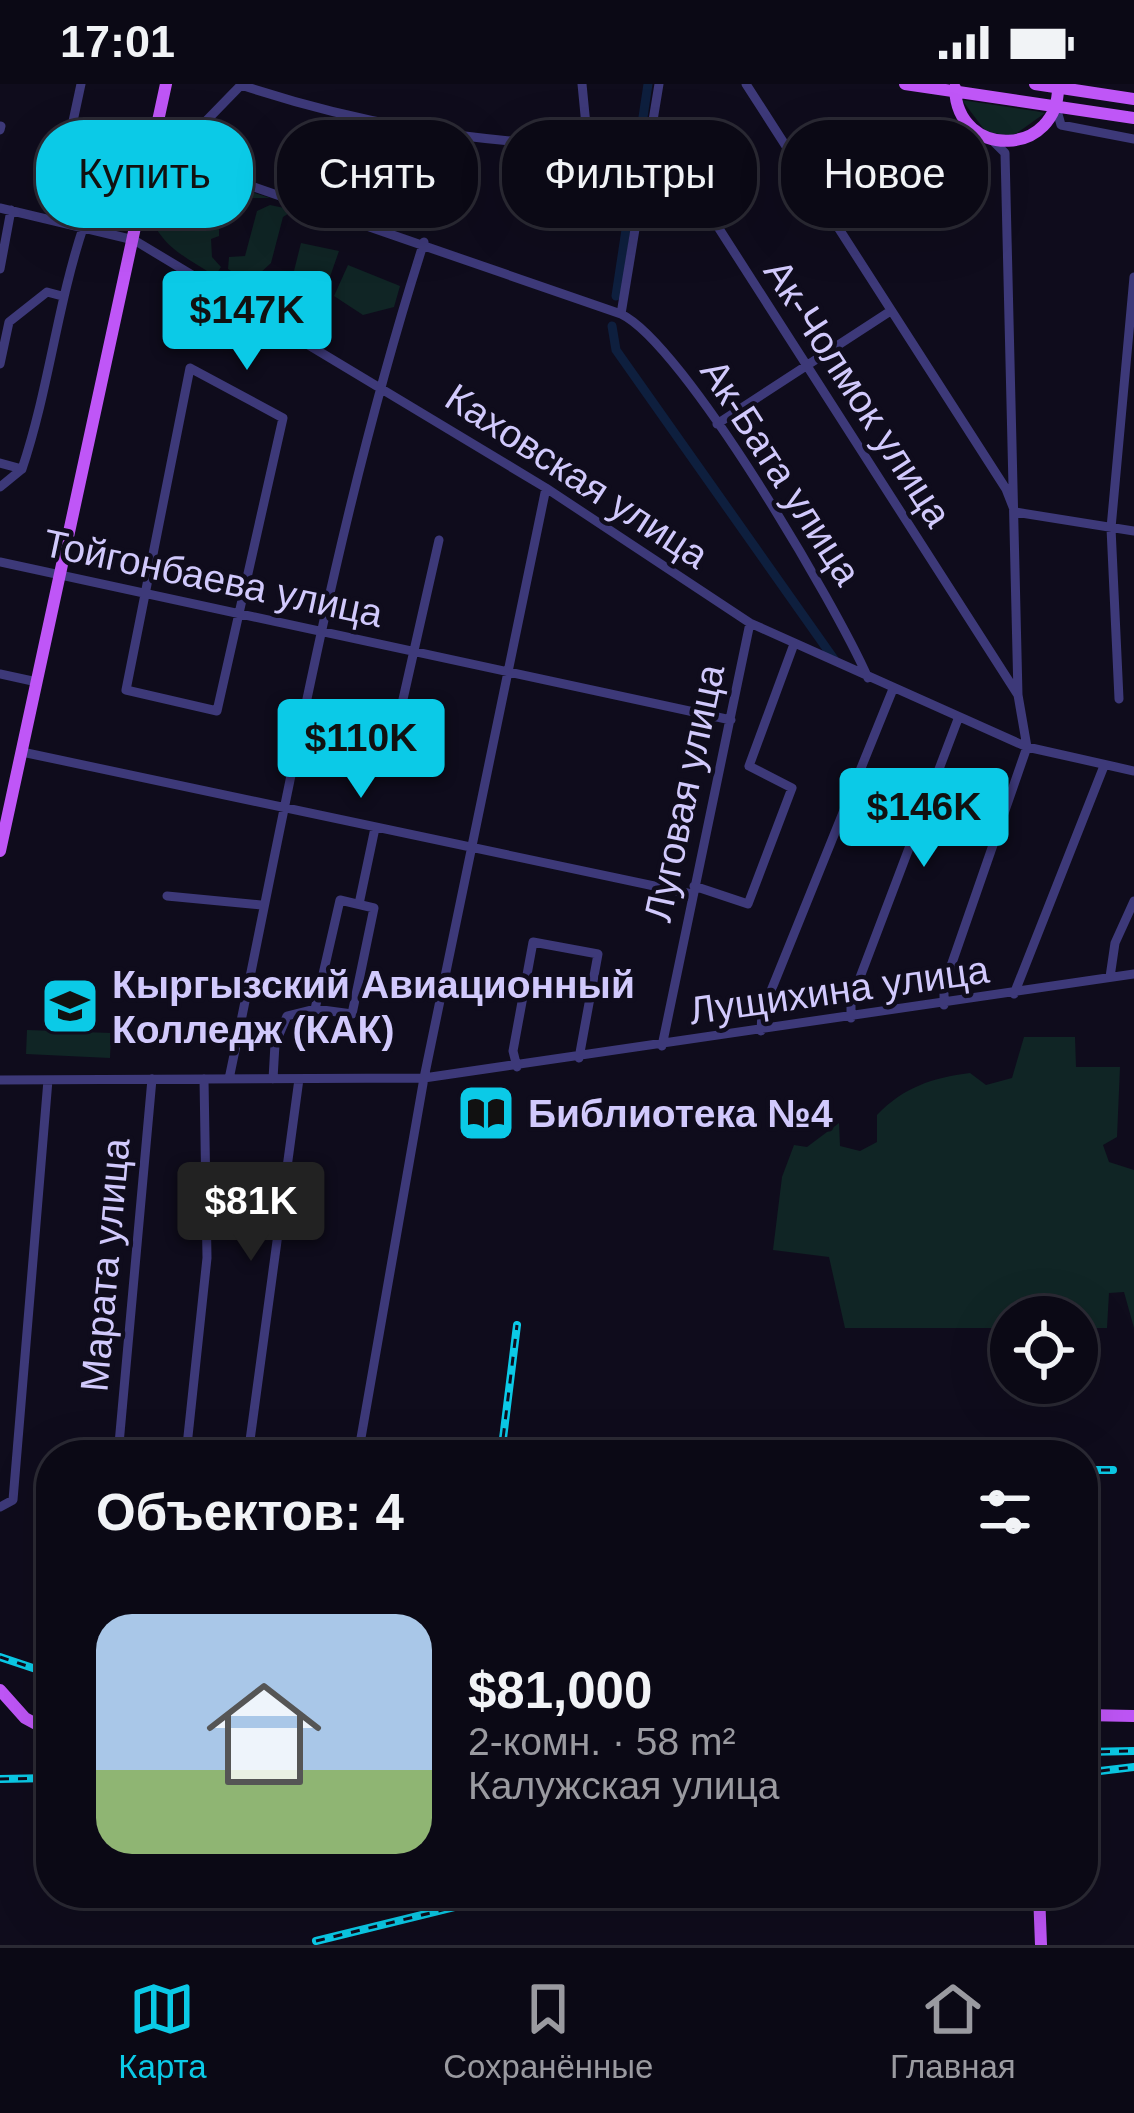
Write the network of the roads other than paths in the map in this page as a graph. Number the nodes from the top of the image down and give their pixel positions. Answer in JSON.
{"nodes":[{"id":1,"x":81,"y":84,"type":"edge"},
{"id":2,"x":166,"y":84,"type":"edge"},
{"id":3,"x":242,"y":84,"type":"edge"},
{"id":4,"x":582,"y":84,"type":"edge"},
{"id":5,"x":659,"y":84,"type":"edge"},
{"id":6,"x":746,"y":84,"type":"edge"},
{"id":7,"x":905,"y":84,"type":"edge"},
{"id":8,"x":1035,"y":84,"type":"edge"},
{"id":9,"x":1064,"y":86,"type":"edge"},
{"id":10,"x":955,"y":88,"type":"edge"},
{"id":11,"x":1134,"y":99,"type":"edge"},
{"id":12,"x":1056,"y":107,"type":"junction"},
{"id":13,"x":1134,"y":118,"type":"edge"},
{"id":14,"x":73,"y":120,"type":"edge"},
{"id":15,"x":159,"y":120,"type":"edge"},
{"id":16,"x":207,"y":120,"type":"edge"},
{"id":17,"x":651,"y":120,"type":"edge"},
{"id":18,"x":1134,"y":139,"type":"edge"},
{"id":19,"x":993,"y":141,"type":"junction"},
{"id":20,"x":1016,"y":142,"type":"junction"},
{"id":21,"x":1005,"y":153,"type":"junction"},
{"id":22,"x":253,"y":185,"type":"edge"},
{"id":23,"x":6,"y":209,"type":"edge"},
{"id":24,"x":36,"y":216,"type":"edge"},
{"id":25,"x":83,"y":228,"type":"edge"},
{"id":26,"x":94,"y":228,"type":"edge"},
{"id":27,"x":137,"y":228,"type":"edge"},
{"id":28,"x":634,"y":228,"type":"edge"},
{"id":29,"x":717,"y":228,"type":"edge"},
{"id":30,"x":134,"y":240,"type":"junction"},
{"id":31,"x":424,"y":242,"type":"junction"},
{"id":32,"x":0,"y":269,"type":"edge"},
{"id":33,"x":1134,"y":277,"type":"edge"},
{"id":34,"x":62,"y":296,"type":"junction"},
{"id":35,"x":889,"y":312,"type":"junction"},
{"id":36,"x":621,"y":314,"type":"junction"},
{"id":37,"x":0,"y":364,"type":"edge"},
{"id":38,"x":804,"y":368,"type":"junction"},
{"id":39,"x":378,"y":386,"type":"junction"},
{"id":40,"x":717,"y":424,"type":"junction"},
{"id":41,"x":0,"y":463,"type":"edge"},
{"id":42,"x":22,"y":469,"type":"junction"},
{"id":43,"x":0,"y":487,"type":"edge"},
{"id":44,"x":546,"y":488,"type":"junction"},
{"id":45,"x":1015,"y":512,"type":"junction"},
{"id":46,"x":1111,"y":528,"type":"junction"},
{"id":47,"x":1134,"y":531,"type":"edge"},
{"id":48,"x":439,"y":540,"type":"dead end"},
{"id":49,"x":0,"y":562,"type":"edge"},
{"id":50,"x":60,"y":575,"type":"junction"},
{"id":51,"x":145,"y":593,"type":"junction"},
{"id":52,"x":240,"y":615,"type":"junction"},
{"id":53,"x":750,"y":623,"type":"junction"},
{"id":54,"x":321,"y":632,"type":"junction"},
{"id":55,"x":794,"y":644,"type":"junction"},
{"id":56,"x":412,"y":652,"type":"junction"},
{"id":57,"x":506,"y":672,"type":"junction"},
{"id":58,"x":0,"y":674,"type":"edge"},
{"id":59,"x":869,"y":680,"type":"junction"},
{"id":60,"x":37,"y":682,"type":"junction"},
{"id":61,"x":893,"y":689,"type":"junction"},
{"id":62,"x":1018,"y":695,"type":"junction"},
{"id":63,"x":1119,"y":699,"type":"dead end"},
{"id":64,"x":958,"y":719,"type":"junction"},
{"id":65,"x":730,"y":720,"type":"junction"},
{"id":66,"x":394,"y":739,"type":"dead end"},
{"id":67,"x":1027,"y":747,"type":"junction"},
{"id":68,"x":22,"y":752,"type":"junction"},
{"id":69,"x":723,"y":754,"type":"junction"},
{"id":70,"x":748,"y":766,"type":"junction"},
{"id":71,"x":1104,"y":766,"type":"junction"},
{"id":72,"x":1134,"y":771,"type":"edge"},
{"id":73,"x":283,"y":807,"type":"junction"},
{"id":74,"x":375,"y":828,"type":"junction"},
{"id":75,"x":471,"y":848,"type":"junction"},
{"id":76,"x":0,"y":851,"type":"edge"},
{"id":77,"x":693,"y":890,"type":"junction"},
{"id":78,"x":167,"y":896,"type":"dead end"},
{"id":79,"x":1134,"y":901,"type":"edge"},
{"id":80,"x":359,"y":904,"type":"junction"},
{"id":81,"x":261,"y":905,"type":"junction"},
{"id":82,"x":1134,"y":974,"type":"edge"},
{"id":83,"x":1110,"y":976,"type":"junction"},
{"id":84,"x":1014,"y":994,"type":"junction"},
{"id":85,"x":944,"y":1005,"type":"junction"},
{"id":86,"x":315,"y":1010,"type":"junction"},
{"id":87,"x":851,"y":1018,"type":"junction"},
{"id":88,"x":761,"y":1031,"type":"junction"},
{"id":89,"x":662,"y":1046,"type":"junction"},
{"id":90,"x":579,"y":1058,"type":"junction"},
{"id":91,"x":517,"y":1067,"type":"junction"},
{"id":92,"x":424,"y":1078,"type":"junction"},
{"id":93,"x":152,"y":1079,"type":"junction"},
{"id":94,"x":204,"y":1079,"type":"junction"},
{"id":95,"x":229,"y":1079,"type":"junction"},
{"id":96,"x":273,"y":1079,"type":"junction"},
{"id":97,"x":299,"y":1079,"type":"junction"},
{"id":98,"x":0,"y":1080,"type":"edge"},
{"id":99,"x":48,"y":1080,"type":"junction"},
{"id":100,"x":119,"y":1440,"type":"edge"},
{"id":101,"x":188,"y":1440,"type":"edge"},
{"id":102,"x":250,"y":1440,"type":"edge"},
{"id":103,"x":361,"y":1440,"type":"edge"},
{"id":104,"x":0,"y":1507,"type":"edge"},
{"id":105,"x":0,"y":1690,"type":"edge"},
{"id":106,"x":1098,"y":1715,"type":"edge"},
{"id":107,"x":1134,"y":1716,"type":"edge"},
{"id":108,"x":36,"y":1724,"type":"edge"},
{"id":109,"x":1040,"y":1908,"type":"edge"},
{"id":110,"x":1041,"y":1945,"type":"edge"}],
"edges":[{"from":1,"to":14,"type":"street"},
{"from":2,"to":15,"type":"main road"},
{"from":3,"to":4,"type":"street"},
{"from":3,"to":16,"type":"street"},
{"from":5,"to":17,"type":"street"},
{"from":6,"to":35,"type":"street"},
{"from":7,"to":10,"type":"main road"},
{"from":8,"to":9,"type":"main road"},
{"from":9,"to":11,"type":"main road"},
{"from":9,"to":12,"type":"main road"},
{"from":10,"to":12,"type":"main road"},
{"from":10,"to":19,"type":"main road"},
{"from":12,"to":13,"type":"main road"},
{"from":12,"to":18,"type":"street"},
{"from":12,"to":20,"type":"main road"},
{"from":19,"to":20,"type":"main road"},
{"from":19,"to":21,"type":"street"},
{"from":20,"to":21,"type":"street"},
{"from":21,"to":45,"type":"street"},
{"from":22,"to":31,"type":"street","name":"Ак-Бата улица"},
{"from":23,"to":24,"type":"street","name":"Каховская улица"},
{"from":23,"to":32,"type":"street"},
{"from":25,"to":34,"type":"street"},
{"from":26,"to":30,"type":"street","name":"Каховская улица"},
{"from":27,"to":30,"type":"main road"},
{"from":28,"to":36,"type":"street"},
{"from":29,"to":38,"type":"street","name":"Ак-Чолмок улица"},
{"from":30,"to":39,"type":"street","name":"Каховская улица"},
{"from":30,"to":50,"type":"main road"},
{"from":31,"to":36,"type":"street","name":"Ак-Бата улица"},
{"from":31,"to":39,"type":"street"},
{"from":33,"to":46,"type":"street"},
{"from":34,"to":37,"type":"street"},
{"from":34,"to":42,"type":"street"},
{"from":35,"to":38,"type":"street"},
{"from":35,"to":45,"type":"street"},
{"from":36,"to":40,"type":"street","name":"Ак-Бата улица"},
{"from":38,"to":40,"type":"street"},
{"from":38,"to":62,"type":"street","name":"Ак-Чолмок улица"},
{"from":39,"to":44,"type":"street","name":"Каховская улица"},
{"from":39,"to":54,"type":"street"},
{"from":40,"to":59,"type":"street","name":"Ак-Бата улица"},
{"from":41,"to":42,"type":"street"},
{"from":42,"to":43,"type":"street"},
{"from":44,"to":53,"type":"street","name":"Каховская улица"},
{"from":44,"to":57,"type":"street"},
{"from":45,"to":46,"type":"street"},
{"from":45,"to":62,"type":"street"},
{"from":46,"to":47,"type":"street"},
{"from":46,"to":63,"type":"street"},
{"from":48,"to":56,"type":"street","name":"Тойгонбаева улица"},
{"from":49,"to":50,"type":"street","name":"Тойгонбаева улица"},
{"from":50,"to":51,"type":"street","name":"Тойгонбаева улица"},
{"from":50,"to":60,"type":"main road"},
{"from":51,"to":52,"type":"street","name":"Тойгонбаева улица"},
{"from":51,"to":52,"type":"street"},
{"from":51,"to":52,"type":"street"},
{"from":52,"to":54,"type":"street","name":"Тойгонбаева улица"},
{"from":53,"to":55,"type":"street","name":"Каховская улица"},
{"from":53,"to":65,"type":"street","name":"Луговая улица"},
{"from":54,"to":56,"type":"street","name":"Тойгонбаева улица"},
{"from":54,"to":73,"type":"street"},
{"from":55,"to":59,"type":"street","name":"Каховская улица"},
{"from":55,"to":70,"type":"street"},
{"from":56,"to":57,"type":"street","name":"Тойгонбаева улица"},
{"from":56,"to":66,"type":"street","name":"Тойгонбаева улица"},
{"from":57,"to":65,"type":"street","name":"Тойгонбаева улица"},
{"from":57,"to":75,"type":"street"},
{"from":58,"to":60,"type":"street"},
{"from":59,"to":61,"type":"street","name":"Каховская улица"},
{"from":60,"to":68,"type":"main road"},
{"from":61,"to":64,"type":"street","name":"Каховская улица"},
{"from":61,"to":88,"type":"street"},
{"from":62,"to":67,"type":"street"},
{"from":64,"to":67,"type":"street","name":"Каховская улица"},
{"from":64,"to":87,"type":"street"},
{"from":65,"to":69,"type":"street","name":"Луговая улица"},
{"from":67,"to":71,"type":"street","name":"Каховская улица"},
{"from":67,"to":85,"type":"street"},
{"from":68,"to":73,"type":"street"},
{"from":68,"to":76,"type":"main road"},
{"from":69,"to":70,"type":"street"},
{"from":69,"to":77,"type":"street","name":"Луговая улица"},
{"from":70,"to":77,"type":"street"},
{"from":71,"to":72,"type":"street","name":"Каховская улица"},
{"from":71,"to":84,"type":"street"},
{"from":73,"to":74,"type":"street"},
{"from":73,"to":81,"type":"street"},
{"from":74,"to":75,"type":"street"},
{"from":74,"to":80,"type":"street"},
{"from":75,"to":77,"type":"street"},
{"from":75,"to":92,"type":"street"},
{"from":77,"to":89,"type":"street","name":"Луговая улица"},
{"from":78,"to":81,"type":"street"},
{"from":79,"to":83,"type":"street"},
{"from":80,"to":86,"type":"street"},
{"from":80,"to":86,"type":"street"},
{"from":81,"to":95,"type":"street"},
{"from":82,"to":83,"type":"street","name":"Лущихина улица"},
{"from":83,"to":84,"type":"street","name":"Лущихина улица"},
{"from":84,"to":85,"type":"street","name":"Лущихина улица"},
{"from":85,"to":87,"type":"street","name":"Лущихина улица"},
{"from":86,"to":96,"type":"street"},
{"from":87,"to":88,"type":"street","name":"Лущихина улица"},
{"from":88,"to":89,"type":"street","name":"Лущихина улица"},
{"from":89,"to":90,"type":"street","name":"Лущихина улица"},
{"from":90,"to":91,"type":"street","name":"Лущихина улица"},
{"from":90,"to":91,"type":"street"},
{"from":91,"to":92,"type":"street","name":"Лущихина улица"},
{"from":92,"to":97,"type":"street","name":"Лущихина улица"},
{"from":92,"to":103,"type":"street"},
{"from":93,"to":94,"type":"street","name":"Лущихина улица"},
{"from":93,"to":99,"type":"street","name":"Лущихина улица"},
{"from":93,"to":100,"type":"street","name":"Марата улица"},
{"from":94,"to":95,"type":"street","name":"Лущихина улица"},
{"from":94,"to":101,"type":"street"},
{"from":95,"to":96,"type":"street","name":"Лущихина улица"},
{"from":96,"to":97,"type":"street","name":"Лущихина улица"},
{"from":97,"to":102,"type":"street"},
{"from":98,"to":99,"type":"street","name":"Лущихина улица"},
{"from":99,"to":104,"type":"street"},
{"from":105,"to":108,"type":"main road"},
{"from":106,"to":107,"type":"main road"},
{"from":109,"to":110,"type":"main road"}]}
